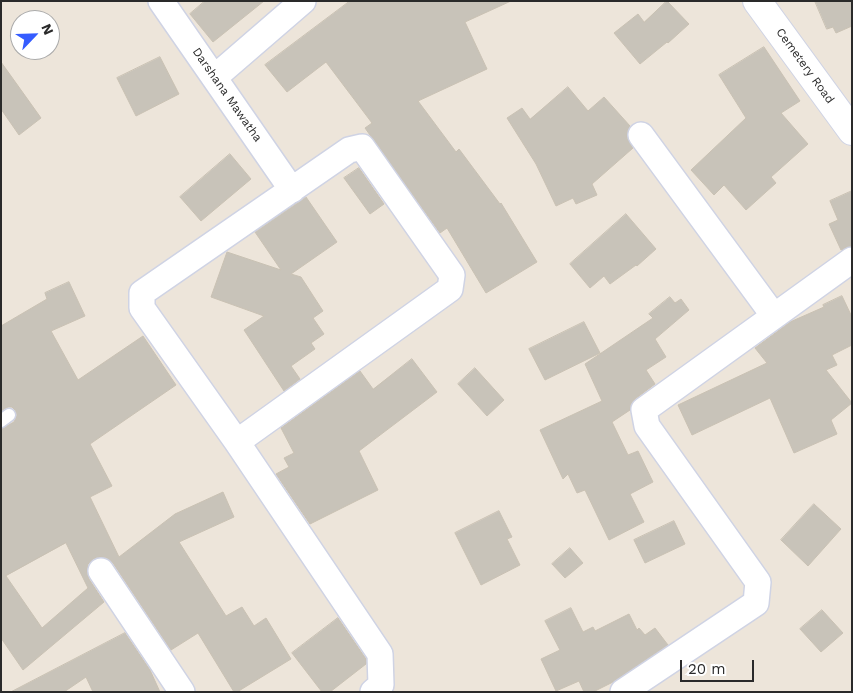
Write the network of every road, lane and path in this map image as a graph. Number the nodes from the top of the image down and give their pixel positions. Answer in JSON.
{"nodes":[{"id":1,"x":161,"y":1,"type":"edge"},
{"id":2,"x":303,"y":1,"type":"edge"},
{"id":3,"x":757,"y":1,"type":"edge"},
{"id":4,"x":215,"y":77,"type":"junction"},
{"id":5,"x":852,"y":131,"type":"edge"},
{"id":6,"x":641,"y":135,"type":"dead end"},
{"id":7,"x":292,"y":190,"type":"junction"},
{"id":8,"x":852,"y":260,"type":"edge"},
{"id":9,"x":774,"y":316,"type":"junction"},
{"id":10,"x":237,"y":442,"type":"junction"},
{"id":11,"x":101,"y":572,"type":"dead end"},
{"id":12,"x":182,"y":692,"type":"edge"},
{"id":13,"x":373,"y":692,"type":"edge"},
{"id":14,"x":623,"y":692,"type":"edge"}],
"edges":[{"from":1,"to":4,"type":"street","name":"Darshana Mawatha"},
{"from":2,"to":4,"type":"street"},
{"from":3,"to":5,"type":"street","name":"Cemetery Road"},
{"from":4,"to":7,"type":"street","name":"Darshana Mawatha"},
{"from":6,"to":9,"type":"street"},
{"from":7,"to":10,"type":"street"},
{"from":7,"to":10,"type":"street"},
{"from":8,"to":9,"type":"street"},
{"from":9,"to":14,"type":"street"},
{"from":10,"to":13,"type":"street"},
{"from":11,"to":12,"type":"street"}]}
